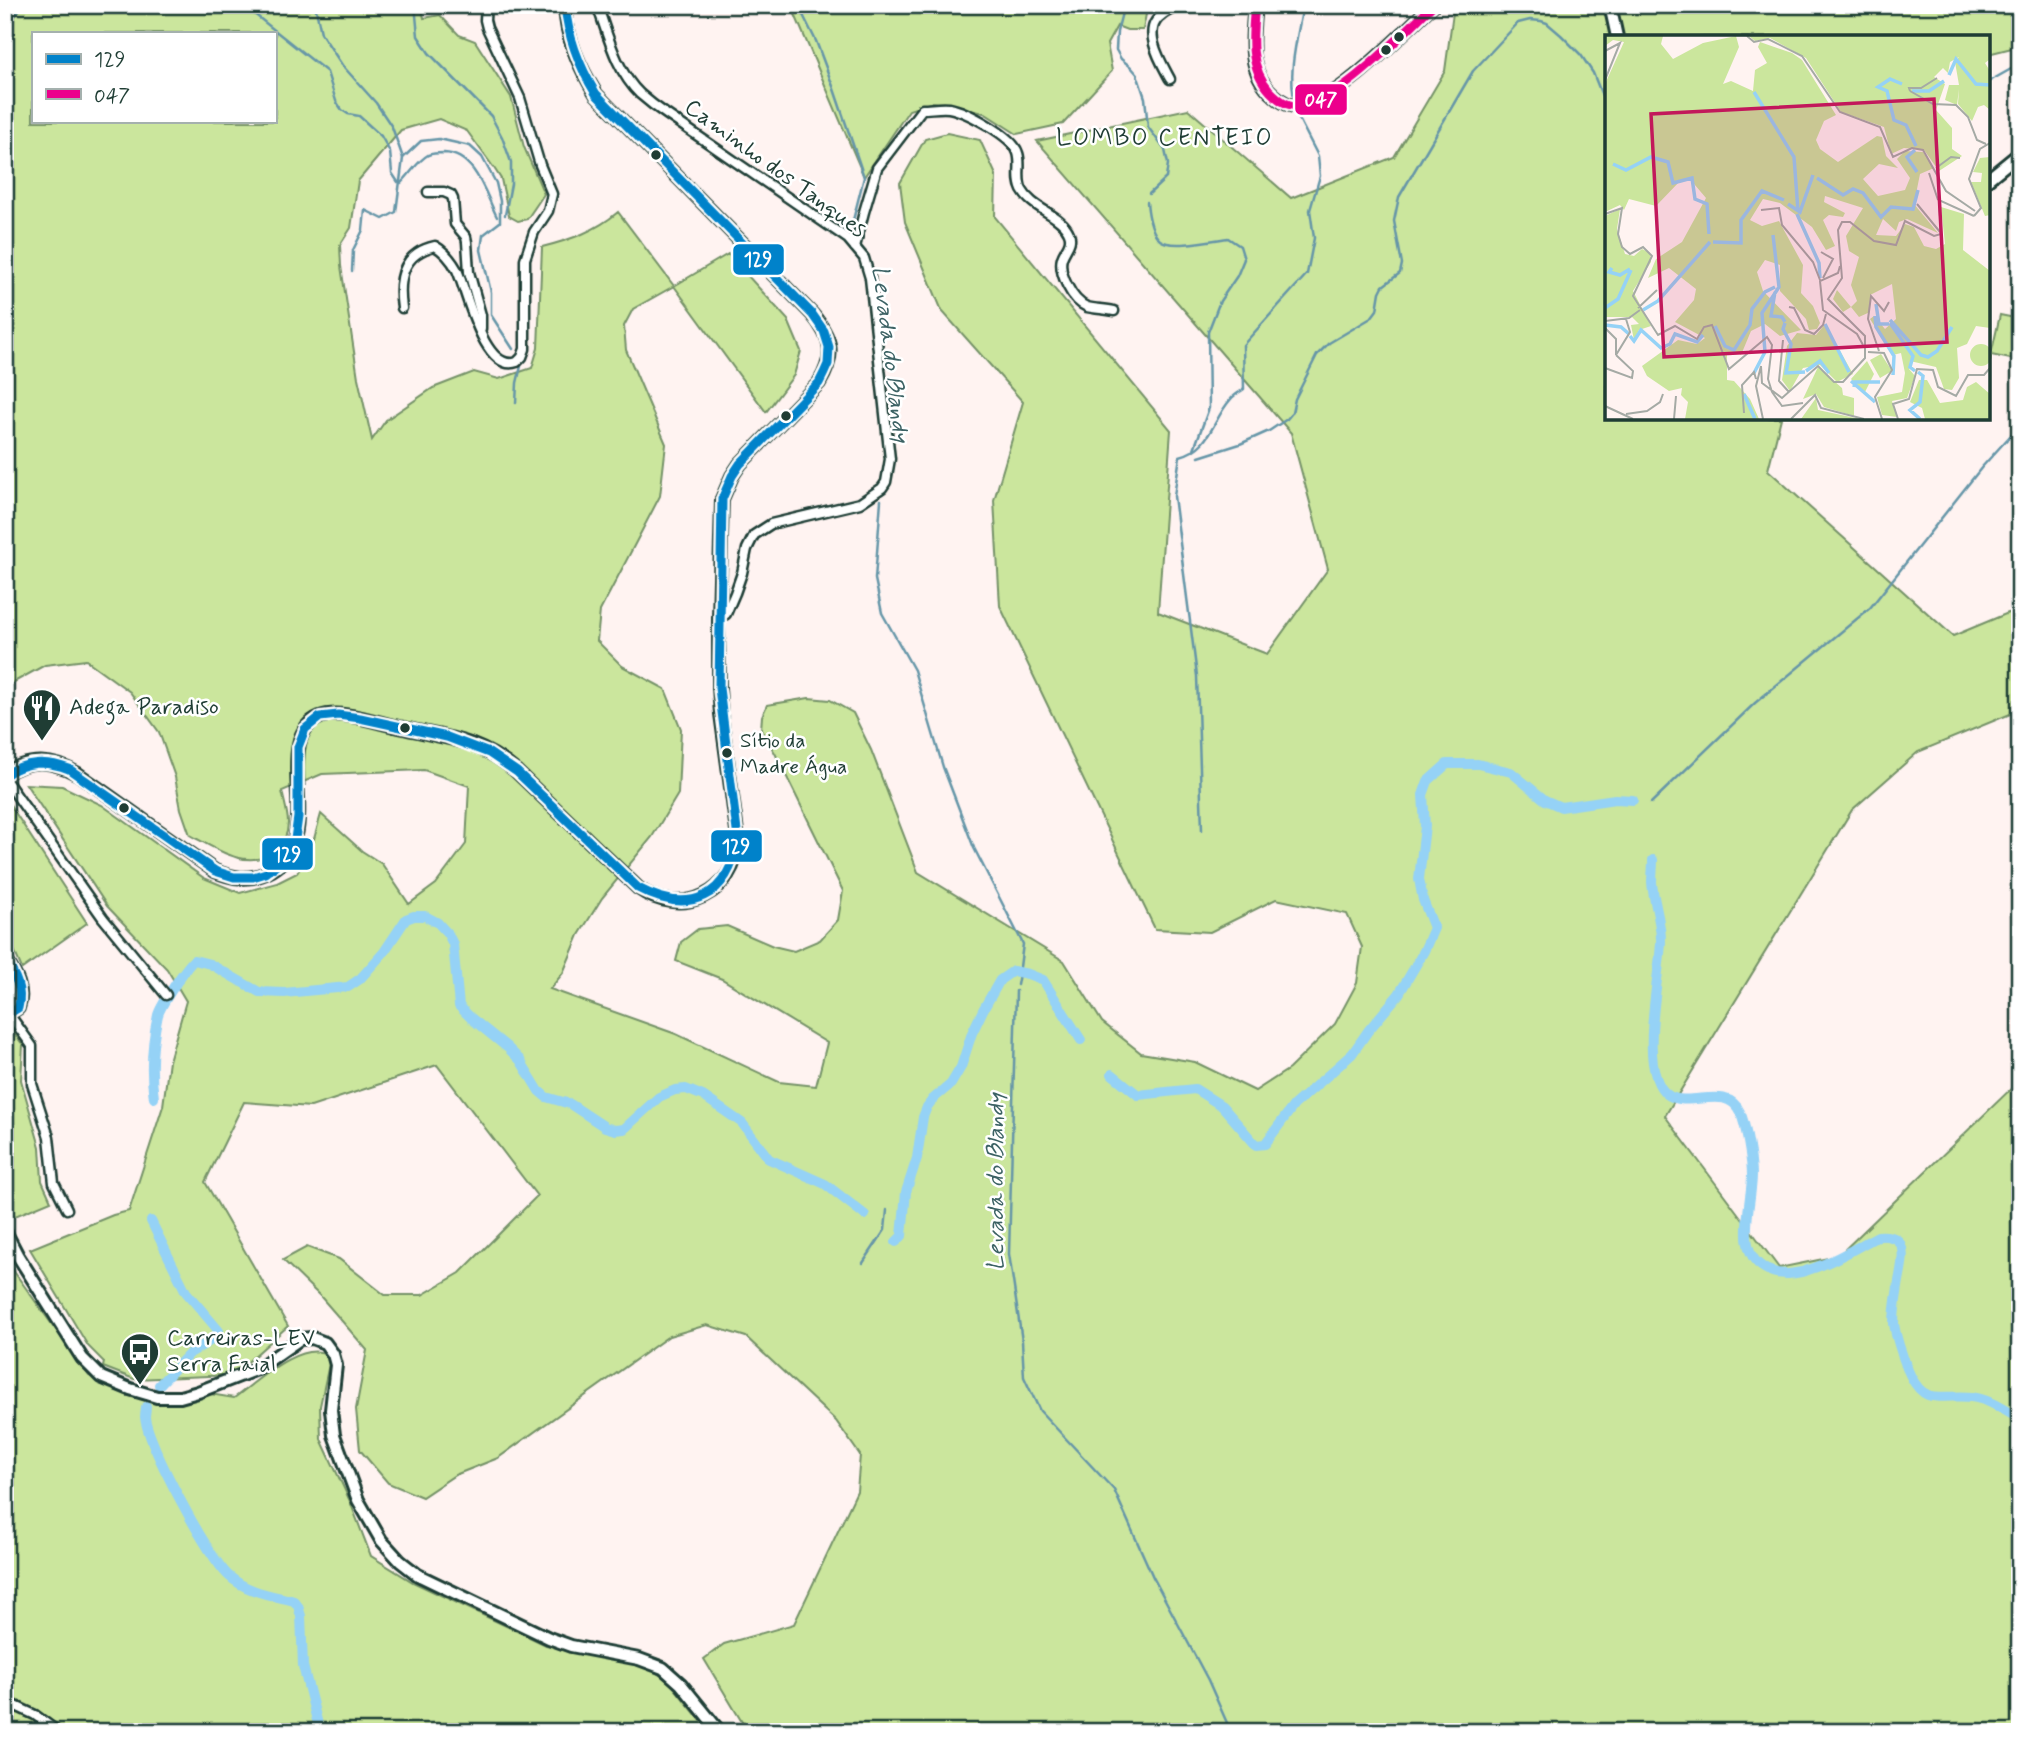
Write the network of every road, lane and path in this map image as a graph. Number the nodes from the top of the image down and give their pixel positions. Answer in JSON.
{"nodes":[{"id":1,"x":486,"y":5,"type":"edge"},
{"id":2,"x":565,"y":5,"type":"edge"},
{"id":3,"x":597,"y":5,"type":"edge"},
{"id":4,"x":1181,"y":5,"type":"edge"},
{"id":5,"x":1255,"y":5,"type":"edge"},
{"id":6,"x":1433,"y":5,"type":"edge"},
{"id":7,"x":1610,"y":5,"type":"edge"},
{"id":8,"x":1617,"y":35,"type":"edge"},
{"id":9,"x":1170,"y":79,"type":"dead end"},
{"id":10,"x":2020,"y":153,"type":"edge"},
{"id":11,"x":1990,"y":177,"type":"edge"},
{"id":12,"x":428,"y":192,"type":"dead end"},
{"id":13,"x":855,"y":247,"type":"junction"},
{"id":14,"x":402,"y":309,"type":"dead end"},
{"id":15,"x":1114,"y":311,"type":"dead end"},
{"id":16,"x":481,"y":331,"type":"junction"},
{"id":17,"x":719,"y":619,"type":"junction"},
{"id":18,"x":5,"y":777,"type":"edge"},
{"id":19,"x":5,"y":959,"type":"edge"},
{"id":20,"x":166,"y":995,"type":"dead end"},
{"id":21,"x":7,"y":1015,"type":"edge"},
{"id":22,"x":67,"y":1209,"type":"dead end"},
{"id":23,"x":5,"y":1231,"type":"edge"},
{"id":24,"x":9,"y":1248,"type":"edge"},
{"id":25,"x":5,"y":1702,"type":"edge"},
{"id":26,"x":58,"y":1732,"type":"edge"},
{"id":27,"x":720,"y":1732,"type":"edge"}],
"edges":[{"from":1,"to":16,"type":"street"},
{"from":2,"to":17,"type":"main road"},
{"from":3,"to":13,"type":"street","name":"Caminho dos Tanques"},
{"from":4,"to":9,"type":"street"},
{"from":5,"to":6,"type":"main road"},
{"from":7,"to":8,"type":"main road"},
{"from":10,"to":11,"type":"main road"},
{"from":12,"to":16,"type":"street"},
{"from":13,"to":15,"type":"street"},
{"from":13,"to":17,"type":"street","name":"Caminho dos Tanques"},
{"from":14,"to":16,"type":"street"},
{"from":17,"to":18,"type":"main road"},
{"from":18,"to":20,"type":"street"},
{"from":19,"to":21,"type":"main road"},
{"from":21,"to":22,"type":"street"},
{"from":23,"to":24,"type":"main road"},
{"from":24,"to":27,"type":"main road"},
{"from":25,"to":26,"type":"street"}]}
